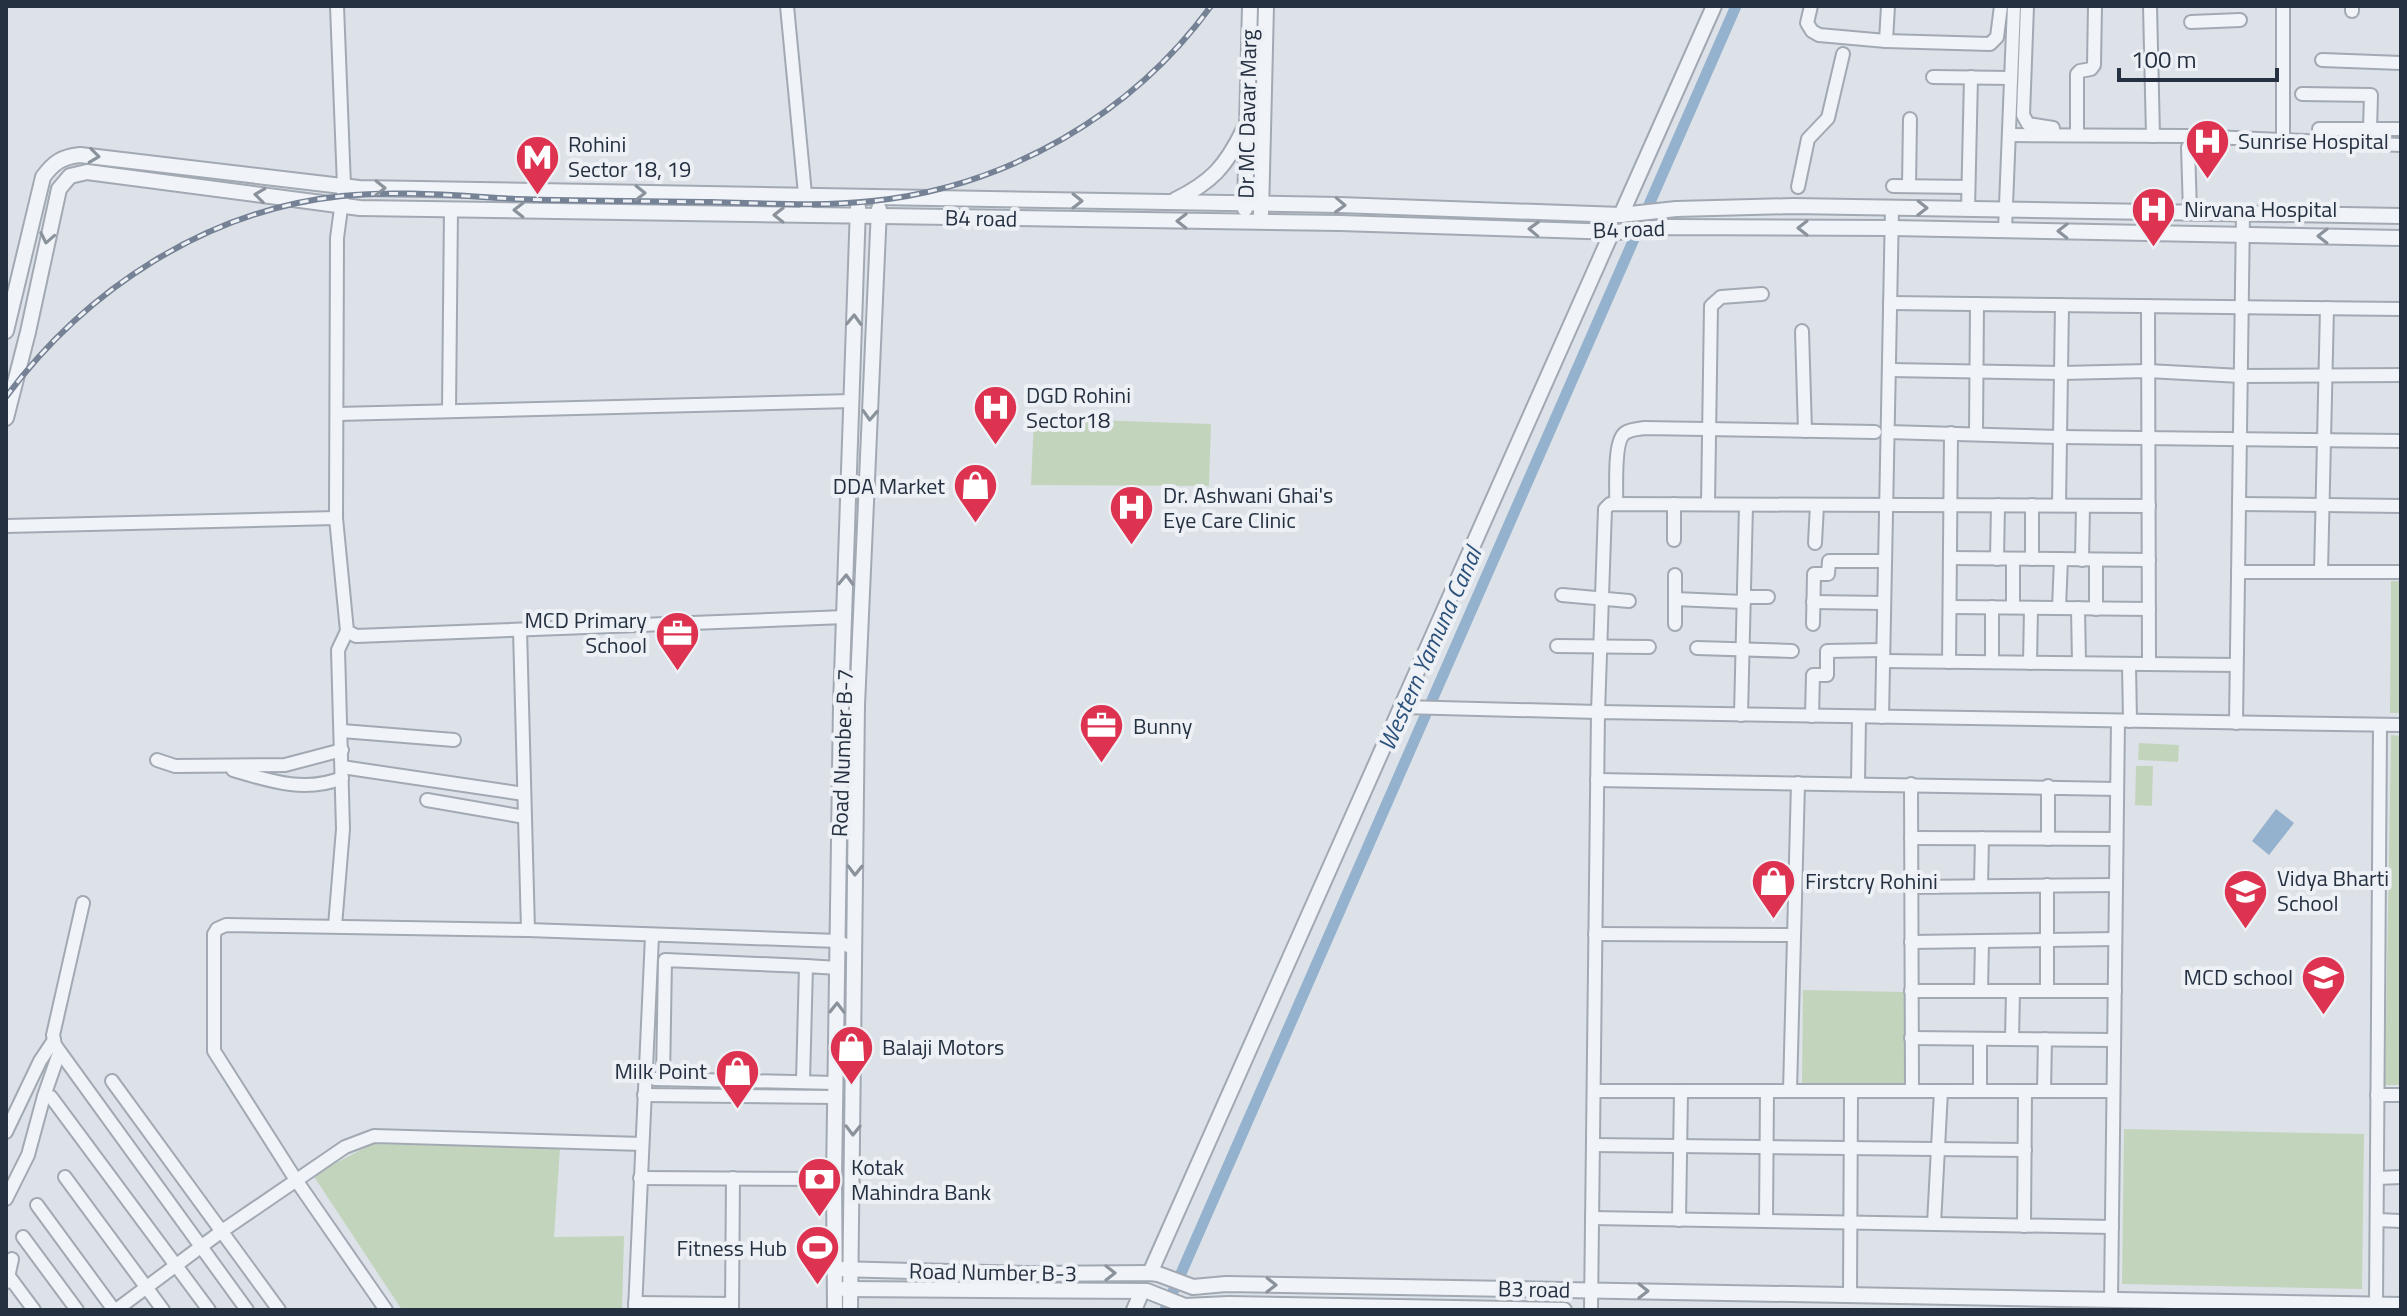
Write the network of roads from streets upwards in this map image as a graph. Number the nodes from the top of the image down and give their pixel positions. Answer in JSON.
{"nodes":[{"id":1,"x":337,"y":6,"type":"edge"},
{"id":2,"x":787,"y":6,"type":"edge"},
{"id":3,"x":1250,"y":6,"type":"edge"},
{"id":4,"x":1266,"y":6,"type":"edge"},
{"id":5,"x":1714,"y":6,"type":"edge"},
{"id":6,"x":1811,"y":6,"type":"edge"},
{"id":7,"x":1888,"y":6,"type":"edge"},
{"id":8,"x":2001,"y":6,"type":"edge"},
{"id":9,"x":2014,"y":6,"type":"edge"},
{"id":10,"x":2027,"y":6,"type":"edge"},
{"id":11,"x":2095,"y":6,"type":"edge"},
{"id":12,"x":2150,"y":6,"type":"edge"},
{"id":13,"x":2213,"y":6,"type":"edge"},
{"id":14,"x":2283,"y":6,"type":"edge"},
{"id":15,"x":2240,"y":20,"type":"dead end"},
{"id":16,"x":2213,"y":21,"type":"junction"},
{"id":17,"x":2191,"y":22,"type":"dead end"},
{"id":18,"x":1886,"y":41,"type":"junction"},
{"id":19,"x":1843,"y":54,"type":"dead end"},
{"id":20,"x":2322,"y":60,"type":"dead end"},
{"id":21,"x":2401,"y":63,"type":"edge"},
{"id":22,"x":1933,"y":77,"type":"dead end"},
{"id":23,"x":1971,"y":77,"type":"junction"},
{"id":24,"x":2011,"y":78,"type":"junction"},
{"id":25,"x":2302,"y":94,"type":"dead end"},
{"id":26,"x":1910,"y":119,"type":"dead end"},
{"id":27,"x":1247,"y":123,"type":"junction"},
{"id":28,"x":2319,"y":129,"type":"dead end"},
{"id":29,"x":2370,"y":129,"type":"junction"},
{"id":30,"x":2401,"y":129,"type":"edge"},
{"id":31,"x":2077,"y":130,"type":"junction"},
{"id":32,"x":2153,"y":133,"type":"junction"},
{"id":33,"x":2009,"y":135,"type":"junction"},
{"id":34,"x":2283,"y":141,"type":"junction"},
{"id":35,"x":2401,"y":145,"type":"edge"},
{"id":36,"x":2188,"y":147,"type":"dead end"},
{"id":37,"x":61,"y":158,"type":"junction"},
{"id":38,"x":70,"y":176,"type":"junction"},
{"id":39,"x":344,"y":186,"type":"junction"},
{"id":40,"x":1893,"y":186,"type":"dead end"},
{"id":41,"x":1909,"y":186,"type":"junction"},
{"id":42,"x":1798,"y":187,"type":"dead end"},
{"id":43,"x":1968,"y":187,"type":"junction"},
{"id":44,"x":806,"y":196,"type":"junction"},
{"id":45,"x":859,"y":197,"type":"junction"},
{"id":46,"x":880,"y":197,"type":"junction"},
{"id":47,"x":1038,"y":200,"type":"junction"},
{"id":48,"x":1171,"y":202,"type":"junction"},
{"id":49,"x":1245,"y":203,"type":"junction"},
{"id":50,"x":1262,"y":204,"type":"junction"},
{"id":51,"x":343,"y":205,"type":"junction"},
{"id":52,"x":1892,"y":208,"type":"junction"},
{"id":53,"x":451,"y":209,"type":"junction"},
{"id":54,"x":1968,"y":209,"type":"junction"},
{"id":55,"x":2006,"y":210,"type":"junction"},
{"id":56,"x":2190,"y":212,"type":"junction"},
{"id":57,"x":2243,"y":213,"type":"junction"},
{"id":58,"x":807,"y":215,"type":"junction"},
{"id":59,"x":1625,"y":215,"type":"junction"},
{"id":60,"x":857,"y":216,"type":"junction"},
{"id":61,"x":878,"y":216,"type":"junction"},
{"id":62,"x":2401,"y":216,"type":"edge"},
{"id":63,"x":1037,"y":219,"type":"junction"},
{"id":64,"x":1244,"y":222,"type":"junction"},
{"id":65,"x":1260,"y":222,"type":"junction"},
{"id":66,"x":1892,"y":228,"type":"junction"},
{"id":67,"x":2005,"y":230,"type":"junction"},
{"id":68,"x":1615,"y":232,"type":"junction"},
{"id":69,"x":2243,"y":235,"type":"junction"},
{"id":70,"x":2401,"y":238,"type":"edge"},
{"id":71,"x":1762,"y":294,"type":"dead end"},
{"id":72,"x":1890,"y":303,"type":"junction"},
{"id":73,"x":1977,"y":304,"type":"junction"},
{"id":74,"x":2062,"y":305,"type":"junction"},
{"id":75,"x":2148,"y":306,"type":"junction"},
{"id":76,"x":2242,"y":307,"type":"junction"},
{"id":77,"x":2327,"y":308,"type":"junction"},
{"id":78,"x":2401,"y":309,"type":"edge"},
{"id":79,"x":6,"y":331,"type":"edge"},
{"id":80,"x":1802,"y":331,"type":"dead end"},
{"id":81,"x":1890,"y":370,"type":"junction"},
{"id":82,"x":1977,"y":370,"type":"junction"},
{"id":83,"x":2148,"y":371,"type":"junction"},
{"id":84,"x":2061,"y":373,"type":"junction"},
{"id":85,"x":2401,"y":375,"type":"edge"},
{"id":86,"x":2241,"y":376,"type":"junction"},
{"id":87,"x":2325,"y":377,"type":"junction"},
{"id":88,"x":852,"y":401,"type":"junction"},
{"id":89,"x":449,"y":411,"type":"junction"},
{"id":90,"x":337,"y":414,"type":"junction"},
{"id":91,"x":6,"y":418,"type":"edge"},
{"id":92,"x":1708,"y":430,"type":"junction"},
{"id":93,"x":1805,"y":431,"type":"junction"},
{"id":94,"x":1881,"y":432,"type":"junction"},
{"id":95,"x":1951,"y":433,"type":"junction"},
{"id":96,"x":1976,"y":433,"type":"junction"},
{"id":97,"x":2149,"y":436,"type":"junction"},
{"id":98,"x":2060,"y":437,"type":"junction"},
{"id":99,"x":2240,"y":438,"type":"junction"},
{"id":100,"x":2324,"y":439,"type":"junction"},
{"id":101,"x":2401,"y":441,"type":"edge"},
{"id":102,"x":1708,"y":503,"type":"junction"},
{"id":103,"x":1616,"y":504,"type":"junction"},
{"id":104,"x":1674,"y":504,"type":"junction"},
{"id":105,"x":2239,"y":504,"type":"junction"},
{"id":106,"x":1746,"y":505,"type":"junction"},
{"id":107,"x":1817,"y":505,"type":"junction"},
{"id":108,"x":1886,"y":505,"type":"junction"},
{"id":109,"x":1950,"y":505,"type":"junction"},
{"id":110,"x":1998,"y":505,"type":"junction"},
{"id":111,"x":2032,"y":505,"type":"junction"},
{"id":112,"x":2059,"y":505,"type":"junction"},
{"id":113,"x":2322,"y":505,"type":"junction"},
{"id":114,"x":2083,"y":506,"type":"junction"},
{"id":115,"x":2149,"y":506,"type":"junction"},
{"id":116,"x":2401,"y":506,"type":"edge"},
{"id":117,"x":336,"y":518,"type":"junction"},
{"id":118,"x":6,"y":526,"type":"edge"},
{"id":119,"x":1674,"y":540,"type":"dead end"},
{"id":120,"x":1815,"y":543,"type":"dead end"},
{"id":121,"x":1950,"y":558,"type":"junction"},
{"id":122,"x":1997,"y":559,"type":"junction"},
{"id":123,"x":2013,"y":559,"type":"junction"},
{"id":124,"x":2032,"y":559,"type":"junction"},
{"id":125,"x":2061,"y":559,"type":"junction"},
{"id":126,"x":2089,"y":560,"type":"junction"},
{"id":127,"x":2149,"y":560,"type":"junction"},
{"id":128,"x":1885,"y":561,"type":"junction"},
{"id":129,"x":2238,"y":572,"type":"junction"},
{"id":130,"x":2321,"y":572,"type":"junction"},
{"id":131,"x":2401,"y":572,"type":"edge"},
{"id":132,"x":1675,"y":575,"type":"dead end"},
{"id":133,"x":1562,"y":595,"type":"dead end"},
{"id":134,"x":1768,"y":597,"type":"dead end"},
{"id":135,"x":1602,"y":599,"type":"junction"},
{"id":136,"x":1675,"y":599,"type":"junction"},
{"id":137,"x":1744,"y":600,"type":"junction"},
{"id":138,"x":1629,"y":601,"type":"dead end"},
{"id":139,"x":1813,"y":602,"type":"junction"},
{"id":140,"x":1884,"y":603,"type":"junction"},
{"id":141,"x":1950,"y":607,"type":"junction"},
{"id":142,"x":1992,"y":607,"type":"junction"},
{"id":143,"x":2013,"y":607,"type":"junction"},
{"id":144,"x":2031,"y":608,"type":"junction"},
{"id":145,"x":2059,"y":608,"type":"junction"},
{"id":146,"x":2078,"y":608,"type":"junction"},
{"id":147,"x":2096,"y":609,"type":"junction"},
{"id":148,"x":2149,"y":609,"type":"junction"},
{"id":149,"x":845,"y":617,"type":"junction"},
{"id":150,"x":1675,"y":624,"type":"dead end"},
{"id":151,"x":1813,"y":624,"type":"dead end"},
{"id":152,"x":520,"y":630,"type":"junction"},
{"id":153,"x":347,"y":631,"type":"junction"},
{"id":154,"x":1557,"y":646,"type":"dead end"},
{"id":155,"x":1600,"y":646,"type":"junction"},
{"id":156,"x":1649,"y":647,"type":"dead end"},
{"id":157,"x":1697,"y":648,"type":"dead end"},
{"id":158,"x":1743,"y":650,"type":"junction"},
{"id":159,"x":1792,"y":651,"type":"dead end"},
{"id":160,"x":1883,"y":655,"type":"junction"},
{"id":161,"x":1949,"y":662,"type":"junction"},
{"id":162,"x":1992,"y":662,"type":"junction"},
{"id":163,"x":2030,"y":663,"type":"junction"},
{"id":164,"x":2079,"y":663,"type":"junction"},
{"id":165,"x":2149,"y":664,"type":"junction"},
{"id":166,"x":2129,"y":665,"type":"junction"},
{"id":167,"x":2236,"y":665,"type":"junction"},
{"id":168,"x":841,"y":705,"type":"junction"},
{"id":169,"x":857,"y":705,"type":"junction"},
{"id":170,"x":1407,"y":707,"type":"junction"},
{"id":171,"x":1598,"y":712,"type":"junction"},
{"id":172,"x":1741,"y":715,"type":"junction"},
{"id":173,"x":1812,"y":716,"type":"junction"},
{"id":174,"x":1859,"y":717,"type":"junction"},
{"id":175,"x":1882,"y":717,"type":"junction"},
{"id":176,"x":2124,"y":721,"type":"junction"},
{"id":177,"x":2236,"y":723,"type":"junction"},
{"id":178,"x":2380,"y":725,"type":"junction"},
{"id":179,"x":2401,"y":725,"type":"edge"},
{"id":180,"x":342,"y":731,"type":"junction"},
{"id":181,"x":454,"y":740,"type":"dead end"},
{"id":182,"x":342,"y":750,"type":"junction"},
{"id":183,"x":157,"y":760,"type":"dead end"},
{"id":184,"x":216,"y":765,"type":"junction"},
{"id":185,"x":342,"y":773,"type":"junction"},
{"id":186,"x":1597,"y":780,"type":"junction"},
{"id":187,"x":1798,"y":783,"type":"junction"},
{"id":188,"x":1858,"y":783,"type":"junction"},
{"id":189,"x":1911,"y":784,"type":"junction"},
{"id":190,"x":2048,"y":786,"type":"junction"},
{"id":191,"x":2117,"y":789,"type":"junction"},
{"id":192,"x":524,"y":794,"type":"junction"},
{"id":193,"x":427,"y":800,"type":"dead end"},
{"id":194,"x":525,"y":817,"type":"junction"},
{"id":195,"x":1911,"y":838,"type":"junction"},
{"id":196,"x":1982,"y":838,"type":"junction"},
{"id":197,"x":2048,"y":839,"type":"junction"},
{"id":198,"x":2116,"y":839,"type":"junction"},
{"id":199,"x":2047,"y":885,"type":"junction"},
{"id":200,"x":2116,"y":885,"type":"junction"},
{"id":201,"x":1981,"y":886,"type":"junction"},
{"id":202,"x":1911,"y":887,"type":"junction"},
{"id":203,"x":83,"y":903,"type":"dead end"},
{"id":204,"x":335,"y":926,"type":"junction"},
{"id":205,"x":528,"y":930,"type":"junction"},
{"id":206,"x":1595,"y":934,"type":"junction"},
{"id":207,"x":1794,"y":935,"type":"junction"},
{"id":208,"x":652,"y":936,"type":"junction"},
{"id":209,"x":736,"y":938,"type":"junction"},
{"id":210,"x":2115,"y":939,"type":"junction"},
{"id":211,"x":2047,"y":940,"type":"junction"},
{"id":212,"x":838,"y":941,"type":"junction"},
{"id":213,"x":1982,"y":941,"type":"junction"},
{"id":214,"x":1911,"y":942,"type":"junction"},
{"id":215,"x":854,"y":949,"type":"junction"},
{"id":216,"x":734,"y":964,"type":"junction"},
{"id":217,"x":806,"y":966,"type":"junction"},
{"id":218,"x":838,"y":968,"type":"junction"},
{"id":219,"x":1911,"y":991,"type":"junction"},
{"id":220,"x":1981,"y":991,"type":"junction"},
{"id":221,"x":2013,"y":991,"type":"junction"},
{"id":222,"x":2047,"y":991,"type":"junction"},
{"id":223,"x":2115,"y":991,"type":"junction"},
{"id":224,"x":1911,"y":1038,"type":"junction"},
{"id":225,"x":1980,"y":1039,"type":"junction"},
{"id":226,"x":2012,"y":1039,"type":"junction"},
{"id":227,"x":2045,"y":1039,"type":"junction"},
{"id":228,"x":2114,"y":1040,"type":"junction"},
{"id":229,"x":56,"y":1047,"type":"junction"},
{"id":230,"x":645,"y":1079,"type":"junction"},
{"id":231,"x":663,"y":1079,"type":"junction"},
{"id":232,"x":112,"y":1081,"type":"dead end"},
{"id":233,"x":803,"y":1081,"type":"junction"},
{"id":234,"x":836,"y":1090,"type":"junction"},
{"id":235,"x":1594,"y":1091,"type":"junction"},
{"id":236,"x":1681,"y":1091,"type":"junction"},
{"id":237,"x":1767,"y":1091,"type":"junction"},
{"id":238,"x":1790,"y":1091,"type":"junction"},
{"id":239,"x":1851,"y":1091,"type":"junction"},
{"id":240,"x":1912,"y":1091,"type":"junction"},
{"id":241,"x":1941,"y":1091,"type":"junction"},
{"id":242,"x":1980,"y":1091,"type":"junction"},
{"id":243,"x":2025,"y":1091,"type":"junction"},
{"id":244,"x":2044,"y":1091,"type":"junction"},
{"id":245,"x":2113,"y":1091,"type":"junction"},
{"id":246,"x":644,"y":1095,"type":"junction"},
{"id":247,"x":2377,"y":1095,"type":"junction"},
{"id":248,"x":2401,"y":1095,"type":"edge"},
{"id":249,"x":51,"y":1097,"type":"dead end"},
{"id":250,"x":6,"y":1132,"type":"edge"},
{"id":251,"x":642,"y":1144,"type":"junction"},
{"id":252,"x":1593,"y":1145,"type":"junction"},
{"id":253,"x":1680,"y":1145,"type":"junction"},
{"id":254,"x":1766,"y":1147,"type":"junction"},
{"id":255,"x":1850,"y":1147,"type":"junction"},
{"id":256,"x":1938,"y":1148,"type":"junction"},
{"id":257,"x":2025,"y":1150,"type":"junction"},
{"id":258,"x":65,"y":1177,"type":"dead end"},
{"id":259,"x":2401,"y":1177,"type":"edge"},
{"id":260,"x":640,"y":1178,"type":"junction"},
{"id":261,"x":733,"y":1178,"type":"junction"},
{"id":262,"x":2377,"y":1178,"type":"junction"},
{"id":263,"x":834,"y":1179,"type":"junction"},
{"id":264,"x":296,"y":1180,"type":"junction"},
{"id":265,"x":6,"y":1199,"type":"edge"},
{"id":266,"x":37,"y":1205,"type":"dead end"},
{"id":267,"x":1592,"y":1218,"type":"junction"},
{"id":268,"x":1679,"y":1220,"type":"junction"},
{"id":269,"x":2377,"y":1220,"type":"junction"},
{"id":270,"x":1766,"y":1221,"type":"junction"},
{"id":271,"x":2401,"y":1221,"type":"edge"},
{"id":272,"x":1850,"y":1223,"type":"junction"},
{"id":273,"x":1934,"y":1224,"type":"junction"},
{"id":274,"x":2024,"y":1226,"type":"junction"},
{"id":275,"x":2112,"y":1227,"type":"junction"},
{"id":276,"x":222,"y":1231,"type":"junction"},
{"id":277,"x":23,"y":1237,"type":"dead end"},
{"id":278,"x":201,"y":1246,"type":"junction"},
{"id":279,"x":12,"y":1259,"type":"dead end"},
{"id":280,"x":176,"y":1265,"type":"junction"},
{"id":281,"x":843,"y":1270,"type":"junction"},
{"id":282,"x":1154,"y":1273,"type":"junction"},
{"id":283,"x":7,"y":1280,"type":"edge"},
{"id":284,"x":1306,"y":1285,"type":"junction"},
{"id":285,"x":147,"y":1288,"type":"junction"},
{"id":286,"x":843,"y":1289,"type":"junction"},
{"id":287,"x":1591,"y":1290,"type":"junction"},
{"id":288,"x":1144,"y":1291,"type":"junction"},
{"id":289,"x":1850,"y":1295,"type":"junction"},
{"id":290,"x":2111,"y":1300,"type":"junction"},
{"id":291,"x":1927,"y":1303,"type":"edge"},
{"id":292,"x":2376,"y":1304,"type":"junction"},
{"id":293,"x":2401,"y":1305,"type":"edge"},
{"id":294,"x":635,"y":1306,"type":"edge"},
{"id":295,"x":732,"y":1307,"type":"edge"},
{"id":296,"x":379,"y":1308,"type":"edge"},
{"id":297,"x":1305,"y":1308,"type":"edge"},
{"id":298,"x":34,"y":1310,"type":"edge"},
{"id":299,"x":77,"y":1310,"type":"edge"},
{"id":300,"x":115,"y":1310,"type":"edge"},
{"id":301,"x":163,"y":1310,"type":"edge"},
{"id":302,"x":209,"y":1310,"type":"edge"},
{"id":303,"x":247,"y":1310,"type":"edge"},
{"id":304,"x":279,"y":1310,"type":"edge"},
{"id":305,"x":835,"y":1310,"type":"edge"},
{"id":306,"x":850,"y":1310,"type":"edge"},
{"id":307,"x":1134,"y":1310,"type":"edge"},
{"id":308,"x":1505,"y":1310,"type":"edge"},
{"id":309,"x":1564,"y":1310,"type":"edge"},
{"id":310,"x":1591,"y":1310,"type":"edge"}],
"edges":[{"from":1,"to":39,"type":"street"},
{"from":2,"to":44,"type":"street"},
{"from":3,"to":27,"type":"street","name":"Dr MC Davar Marg"},
{"from":4,"to":50,"type":"street"},
{"from":5,"to":59,"type":"street"},
{"from":6,"to":18,"type":"street"},
{"from":7,"to":18,"type":"street"},
{"from":8,"to":18,"type":"street"},
{"from":9,"to":24,"type":"street"},
{"from":10,"to":31,"type":"street"},
{"from":11,"to":31,"type":"street"},
{"from":12,"to":32,"type":"street"},
{"from":13,"to":16,"type":"street"},
{"from":14,"to":34,"type":"street"},
{"from":15,"to":16,"type":"street"},
{"from":16,"to":17,"type":"street"},
{"from":19,"to":42,"type":"street"},
{"from":20,"to":21,"type":"street"},
{"from":22,"to":23,"type":"street"},
{"from":23,"to":24,"type":"street"},
{"from":23,"to":43,"type":"street"},
{"from":24,"to":33,"type":"street"},
{"from":25,"to":29,"type":"street"},
{"from":26,"to":41,"type":"street"},
{"from":27,"to":48,"type":"street"},
{"from":27,"to":49,"type":"street","name":"Dr MC Davar Marg"},
{"from":28,"to":29,"type":"street"},
{"from":29,"to":30,"type":"street"},
{"from":31,"to":32,"type":"street"},
{"from":32,"to":33,"type":"street"},
{"from":32,"to":34,"type":"street"},
{"from":33,"to":55,"type":"street"},
{"from":34,"to":35,"type":"street"},
{"from":36,"to":56,"type":"street"},
{"from":37,"to":38,"type":"street"},
{"from":37,"to":39,"type":"street","name":"B4 road","one_way":true},
{"from":37,"to":79,"type":"street"},
{"from":51,"to":38,"type":"street","name":"B4 road","one_way":true},
{"from":38,"to":91,"type":"street","one_way":true},
{"from":39,"to":44,"type":"street","name":"B4 road","one_way":true},
{"from":39,"to":51,"type":"street"},
{"from":40,"to":41,"type":"street"},
{"from":41,"to":43,"type":"street"},
{"from":43,"to":54,"type":"street"},
{"from":44,"to":45,"type":"street","name":"B4 road"},
{"from":44,"to":58,"type":"street"},
{"from":45,"to":46,"type":"street","name":"B4 road"},
{"from":45,"to":60,"type":"street","name":"Road Number B-7"},
{"from":46,"to":47,"type":"street","name":"B4 road"},
{"from":46,"to":61,"type":"street","name":"Road Number B-7"},
{"from":47,"to":48,"type":"street","name":"B4 road","one_way":true},
{"from":47,"to":63,"type":"street"},
{"from":48,"to":49,"type":"street","name":"B4 road"},
{"from":49,"to":50,"type":"street","name":"B4 road"},
{"from":49,"to":64,"type":"street","name":"Dr MC Davar Marg"},
{"from":50,"to":59,"type":"street","name":"B4 road","one_way":true},
{"from":50,"to":65,"type":"street"},
{"from":51,"to":53,"type":"street","name":"B4 road"},
{"from":51,"to":90,"type":"street"},
{"from":52,"to":54,"type":"street","name":"B4 road","one_way":true},
{"from":52,"to":59,"type":"street","name":"B4 road"},
{"from":52,"to":66,"type":"street"},
{"from":58,"to":53,"type":"street","name":"B4 road","one_way":true},
{"from":53,"to":89,"type":"street"},
{"from":54,"to":55,"type":"street","name":"B4 road"},
{"from":55,"to":56,"type":"street","name":"B4 road"},
{"from":55,"to":67,"type":"street"},
{"from":56,"to":57,"type":"street","name":"B4 road"},
{"from":57,"to":62,"type":"street","name":"B4 road"},
{"from":57,"to":69,"type":"street"},
{"from":58,"to":60,"type":"street","name":"B4 road"},
{"from":60,"to":61,"type":"street","name":"B4 road"},
{"from":88,"to":60,"type":"street","name":"Road Number B-7","one_way":true},
{"from":61,"to":63,"type":"street","name":"B4 road"},
{"from":61,"to":169,"type":"street","name":"Road Number B-7","one_way":true},
{"from":64,"to":63,"type":"street","name":"B4 road","one_way":true},
{"from":64,"to":65,"type":"street","name":"B4 road"},
{"from":68,"to":65,"type":"street","name":"B4 road","one_way":true},
{"from":66,"to":67,"type":"street","name":"B4 road"},
{"from":66,"to":68,"type":"street","name":"B4 road","one_way":true},
{"from":66,"to":72,"type":"street"},
{"from":69,"to":67,"type":"street","name":"B4 road","one_way":true},
{"from":68,"to":170,"type":"street"},
{"from":70,"to":69,"type":"street","name":"B4 road","one_way":true},
{"from":69,"to":76,"type":"street"},
{"from":71,"to":92,"type":"street"},
{"from":72,"to":73,"type":"street"},
{"from":72,"to":81,"type":"street"},
{"from":73,"to":74,"type":"street"},
{"from":73,"to":82,"type":"street"},
{"from":74,"to":75,"type":"street"},
{"from":74,"to":84,"type":"street"},
{"from":75,"to":76,"type":"street"},
{"from":75,"to":83,"type":"street"},
{"from":76,"to":77,"type":"street"},
{"from":76,"to":86,"type":"street"},
{"from":77,"to":78,"type":"street"},
{"from":77,"to":87,"type":"street"},
{"from":80,"to":93,"type":"street"},
{"from":81,"to":82,"type":"street"},
{"from":81,"to":94,"type":"street"},
{"from":82,"to":84,"type":"street"},
{"from":82,"to":96,"type":"street"},
{"from":83,"to":84,"type":"street"},
{"from":83,"to":86,"type":"street"},
{"from":83,"to":97,"type":"street"},
{"from":84,"to":98,"type":"street"},
{"from":85,"to":87,"type":"street"},
{"from":86,"to":87,"type":"street"},
{"from":86,"to":99,"type":"street"},
{"from":87,"to":100,"type":"street"},
{"from":88,"to":89,"type":"street"},
{"from":149,"to":88,"type":"street","name":"Road Number B-7","one_way":true},
{"from":89,"to":90,"type":"street"},
{"from":90,"to":117,"type":"street"},
{"from":92,"to":93,"type":"street"},
{"from":92,"to":102,"type":"street"},
{"from":92,"to":103,"type":"street"},
{"from":93,"to":94,"type":"street"},
{"from":94,"to":95,"type":"street"},
{"from":94,"to":108,"type":"street"},
{"from":95,"to":96,"type":"street"},
{"from":95,"to":109,"type":"street"},
{"from":96,"to":98,"type":"street"},
{"from":97,"to":98,"type":"street"},
{"from":97,"to":99,"type":"street"},
{"from":97,"to":115,"type":"street"},
{"from":98,"to":112,"type":"street"},
{"from":99,"to":100,"type":"street"},
{"from":99,"to":105,"type":"street"},
{"from":100,"to":101,"type":"street"},
{"from":100,"to":113,"type":"street"},
{"from":102,"to":104,"type":"street"},
{"from":102,"to":106,"type":"street"},
{"from":103,"to":104,"type":"street"},
{"from":103,"to":135,"type":"street"},
{"from":104,"to":119,"type":"street"},
{"from":105,"to":113,"type":"street"},
{"from":105,"to":129,"type":"street"},
{"from":106,"to":107,"type":"street"},
{"from":106,"to":137,"type":"street"},
{"from":107,"to":108,"type":"street"},
{"from":107,"to":120,"type":"street"},
{"from":108,"to":109,"type":"street"},
{"from":108,"to":128,"type":"street"},
{"from":109,"to":110,"type":"street"},
{"from":109,"to":121,"type":"street"},
{"from":110,"to":111,"type":"street"},
{"from":110,"to":122,"type":"street"},
{"from":111,"to":112,"type":"street"},
{"from":111,"to":124,"type":"street"},
{"from":112,"to":114,"type":"street"},
{"from":113,"to":116,"type":"street"},
{"from":113,"to":130,"type":"street"},
{"from":114,"to":115,"type":"street"},
{"from":114,"to":126,"type":"street"},
{"from":115,"to":127,"type":"street"},
{"from":117,"to":118,"type":"street"},
{"from":117,"to":153,"type":"street"},
{"from":121,"to":122,"type":"street"},
{"from":121,"to":141,"type":"street"},
{"from":122,"to":123,"type":"street"},
{"from":123,"to":124,"type":"street"},
{"from":123,"to":143,"type":"street"},
{"from":124,"to":125,"type":"street"},
{"from":125,"to":126,"type":"street"},
{"from":125,"to":145,"type":"street"},
{"from":126,"to":127,"type":"street"},
{"from":126,"to":147,"type":"street"},
{"from":127,"to":148,"type":"street"},
{"from":128,"to":139,"type":"street"},
{"from":128,"to":140,"type":"street"},
{"from":129,"to":130,"type":"street"},
{"from":129,"to":167,"type":"street"},
{"from":130,"to":131,"type":"street"},
{"from":132,"to":136,"type":"street"},
{"from":133,"to":135,"type":"street"},
{"from":134,"to":137,"type":"street"},
{"from":135,"to":138,"type":"street"},
{"from":135,"to":155,"type":"street"},
{"from":136,"to":137,"type":"street"},
{"from":136,"to":150,"type":"street"},
{"from":137,"to":158,"type":"street"},
{"from":139,"to":140,"type":"street"},
{"from":139,"to":151,"type":"street"},
{"from":140,"to":160,"type":"street"},
{"from":141,"to":142,"type":"street"},
{"from":141,"to":161,"type":"street"},
{"from":142,"to":143,"type":"street"},
{"from":142,"to":162,"type":"street"},
{"from":143,"to":144,"type":"street"},
{"from":144,"to":145,"type":"street"},
{"from":144,"to":163,"type":"street"},
{"from":145,"to":146,"type":"street"},
{"from":146,"to":147,"type":"street"},
{"from":146,"to":164,"type":"street"},
{"from":147,"to":148,"type":"street"},
{"from":148,"to":165,"type":"street"},
{"from":149,"to":152,"type":"street"},
{"from":149,"to":168,"type":"street","name":"Road Number B-7"},
{"from":152,"to":153,"type":"street"},
{"from":152,"to":192,"type":"street"},
{"from":153,"to":180,"type":"street"},
{"from":154,"to":155,"type":"street"},
{"from":155,"to":156,"type":"street"},
{"from":155,"to":171,"type":"street"},
{"from":157,"to":158,"type":"street"},
{"from":158,"to":159,"type":"street"},
{"from":158,"to":172,"type":"street"},
{"from":160,"to":161,"type":"street"},
{"from":160,"to":173,"type":"street"},
{"from":160,"to":175,"type":"street"},
{"from":161,"to":162,"type":"street"},
{"from":162,"to":163,"type":"street"},
{"from":163,"to":164,"type":"street"},
{"from":164,"to":166,"type":"street"},
{"from":165,"to":166,"type":"street"},
{"from":165,"to":167,"type":"street"},
{"from":166,"to":176,"type":"street"},
{"from":167,"to":177,"type":"street"},
{"from":168,"to":169,"type":"street"},
{"from":168,"to":212,"type":"street","name":"Road Number B-7"},
{"from":169,"to":215,"type":"street","name":"Road Number B-7","one_way":true},
{"from":170,"to":171,"type":"street"},
{"from":170,"to":282,"type":"street"},
{"from":171,"to":172,"type":"street"},
{"from":171,"to":186,"type":"street"},
{"from":172,"to":173,"type":"street"},
{"from":173,"to":174,"type":"street"},
{"from":174,"to":175,"type":"street"},
{"from":174,"to":188,"type":"street"},
{"from":175,"to":176,"type":"street"},
{"from":176,"to":177,"type":"street"},
{"from":176,"to":191,"type":"street"},
{"from":177,"to":178,"type":"street"},
{"from":178,"to":179,"type":"street"},
{"from":178,"to":247,"type":"street"},
{"from":180,"to":181,"type":"street"},
{"from":180,"to":182,"type":"street"},
{"from":182,"to":184,"type":"street"},
{"from":182,"to":185,"type":"street"},
{"from":183,"to":184,"type":"street"},
{"from":184,"to":185,"type":"street"},
{"from":185,"to":192,"type":"street"},
{"from":185,"to":204,"type":"street"},
{"from":186,"to":187,"type":"street"},
{"from":186,"to":206,"type":"street"},
{"from":187,"to":188,"type":"street"},
{"from":187,"to":207,"type":"street"},
{"from":188,"to":189,"type":"street"},
{"from":189,"to":190,"type":"street"},
{"from":189,"to":195,"type":"street"},
{"from":190,"to":191,"type":"street"},
{"from":190,"to":197,"type":"street"},
{"from":191,"to":198,"type":"street"},
{"from":192,"to":194,"type":"street"},
{"from":193,"to":194,"type":"street"},
{"from":194,"to":205,"type":"street"},
{"from":195,"to":196,"type":"street"},
{"from":195,"to":202,"type":"street"},
{"from":196,"to":197,"type":"street"},
{"from":196,"to":201,"type":"street"},
{"from":197,"to":198,"type":"street"},
{"from":198,"to":200,"type":"street"},
{"from":199,"to":200,"type":"street"},
{"from":199,"to":201,"type":"street"},
{"from":199,"to":211,"type":"street"},
{"from":200,"to":210,"type":"street"},
{"from":201,"to":202,"type":"street"},
{"from":202,"to":214,"type":"street"},
{"from":203,"to":229,"type":"street"},
{"from":204,"to":205,"type":"street"},
{"from":204,"to":264,"type":"street"},
{"from":205,"to":208,"type":"street"},
{"from":206,"to":207,"type":"street"},
{"from":206,"to":235,"type":"street"},
{"from":207,"to":238,"type":"street"},
{"from":208,"to":209,"type":"street"},
{"from":208,"to":230,"type":"street"},
{"from":209,"to":212,"type":"street"},
{"from":209,"to":216,"type":"street"},
{"from":210,"to":211,"type":"street"},
{"from":210,"to":223,"type":"street"},
{"from":211,"to":213,"type":"street"},
{"from":211,"to":222,"type":"street"},
{"from":212,"to":215,"type":"street"},
{"from":212,"to":218,"type":"street","name":"Road Number B-7"},
{"from":213,"to":214,"type":"street"},
{"from":213,"to":220,"type":"street"},
{"from":214,"to":219,"type":"street"},
{"from":215,"to":281,"type":"street","name":"Road Number B-7","one_way":true},
{"from":216,"to":217,"type":"street"},
{"from":216,"to":231,"type":"street"},
{"from":217,"to":218,"type":"street"},
{"from":217,"to":233,"type":"street"},
{"from":234,"to":218,"type":"street","name":"Road Number B-7","one_way":true},
{"from":219,"to":220,"type":"street"},
{"from":219,"to":224,"type":"street"},
{"from":220,"to":221,"type":"street"},
{"from":221,"to":222,"type":"street"},
{"from":221,"to":226,"type":"street"},
{"from":222,"to":223,"type":"street"},
{"from":223,"to":228,"type":"street"},
{"from":224,"to":225,"type":"street"},
{"from":224,"to":240,"type":"street"},
{"from":225,"to":226,"type":"street"},
{"from":225,"to":242,"type":"street"},
{"from":226,"to":227,"type":"street"},
{"from":227,"to":228,"type":"street"},
{"from":227,"to":244,"type":"street"},
{"from":228,"to":245,"type":"street"},
{"from":229,"to":250,"type":"street"},
{"from":229,"to":265,"type":"street"},
{"from":229,"to":278,"type":"street"},
{"from":230,"to":231,"type":"street"},
{"from":230,"to":246,"type":"street"},
{"from":231,"to":233,"type":"street"},
{"from":232,"to":276,"type":"street"},
{"from":233,"to":234,"type":"street"},
{"from":234,"to":246,"type":"street"},
{"from":234,"to":263,"type":"street","name":"Road Number B-7"},
{"from":235,"to":236,"type":"street"},
{"from":235,"to":252,"type":"street"},
{"from":236,"to":237,"type":"street"},
{"from":236,"to":253,"type":"street"},
{"from":237,"to":238,"type":"street"},
{"from":237,"to":254,"type":"street"},
{"from":238,"to":239,"type":"street"},
{"from":239,"to":240,"type":"street"},
{"from":239,"to":255,"type":"street"},
{"from":240,"to":241,"type":"street"},
{"from":241,"to":242,"type":"street"},
{"from":241,"to":256,"type":"street"},
{"from":242,"to":243,"type":"street"},
{"from":243,"to":244,"type":"street"},
{"from":243,"to":257,"type":"street"},
{"from":244,"to":245,"type":"street"},
{"from":245,"to":275,"type":"street"},
{"from":246,"to":251,"type":"street"},
{"from":247,"to":248,"type":"street"},
{"from":247,"to":262,"type":"street"},
{"from":249,"to":280,"type":"street"},
{"from":251,"to":260,"type":"street"},
{"from":251,"to":264,"type":"street"},
{"from":252,"to":253,"type":"street"},
{"from":252,"to":267,"type":"street"},
{"from":253,"to":254,"type":"street"},
{"from":253,"to":268,"type":"street"},
{"from":254,"to":255,"type":"street"},
{"from":254,"to":270,"type":"street"},
{"from":255,"to":256,"type":"street"},
{"from":255,"to":272,"type":"street"},
{"from":256,"to":257,"type":"street"},
{"from":256,"to":273,"type":"street"},
{"from":257,"to":274,"type":"street"},
{"from":258,"to":285,"type":"street"},
{"from":259,"to":262,"type":"street"},
{"from":260,"to":261,"type":"street"},
{"from":260,"to":294,"type":"street"},
{"from":261,"to":263,"type":"street"},
{"from":261,"to":295,"type":"street"},
{"from":262,"to":269,"type":"street"},
{"from":263,"to":281,"type":"street","name":"Road Number B-7"},
{"from":264,"to":276,"type":"street"},
{"from":264,"to":296,"type":"street"},
{"from":266,"to":300,"type":"street"},
{"from":267,"to":268,"type":"street"},
{"from":267,"to":287,"type":"street"},
{"from":268,"to":270,"type":"street"},
{"from":269,"to":271,"type":"street"},
{"from":269,"to":292,"type":"street"},
{"from":270,"to":272,"type":"street"},
{"from":272,"to":273,"type":"street"},
{"from":272,"to":289,"type":"street"},
{"from":273,"to":274,"type":"street"},
{"from":274,"to":275,"type":"street"},
{"from":275,"to":290,"type":"street"},
{"from":276,"to":278,"type":"street"},
{"from":276,"to":304,"type":"street"},
{"from":277,"to":299,"type":"street"},
{"from":278,"to":280,"type":"street"},
{"from":278,"to":303,"type":"street"},
{"from":279,"to":283,"type":"street"},
{"from":280,"to":285,"type":"street"},
{"from":280,"to":302,"type":"street"},
{"from":281,"to":282,"type":"street","name":"Road Number B-3","one_way":true},
{"from":281,"to":286,"type":"street","name":"Road Number B-7"},
{"from":282,"to":284,"type":"street","name":"B3 road","one_way":true},
{"from":283,"to":298,"type":"street"},
{"from":284,"to":287,"type":"street","name":"B3 road"},
{"from":284,"to":297,"type":"street"},
{"from":285,"to":300,"type":"street"},
{"from":285,"to":301,"type":"street"},
{"from":286,"to":288,"type":"street"},
{"from":286,"to":305,"type":"street","name":"Road Number B-7"},
{"from":286,"to":306,"type":"street","name":"Road Number B-7"},
{"from":287,"to":289,"type":"street","name":"B3 road","one_way":true},
{"from":287,"to":310,"type":"street"},
{"from":288,"to":297,"type":"street","name":"B3 road"},
{"from":288,"to":307,"type":"street"},
{"from":289,"to":291,"type":"street","name":"B3 road"},
{"from":290,"to":291,"type":"street","name":"B3 road"},
{"from":290,"to":292,"type":"street","name":"B3 road"},
{"from":292,"to":293,"type":"street","name":"B3 road"},
{"from":294,"to":295,"type":"street"},
{"from":297,"to":308,"type":"street","name":"B3 road"},
{"from":308,"to":309,"type":"street","name":"B3 road"}]}
